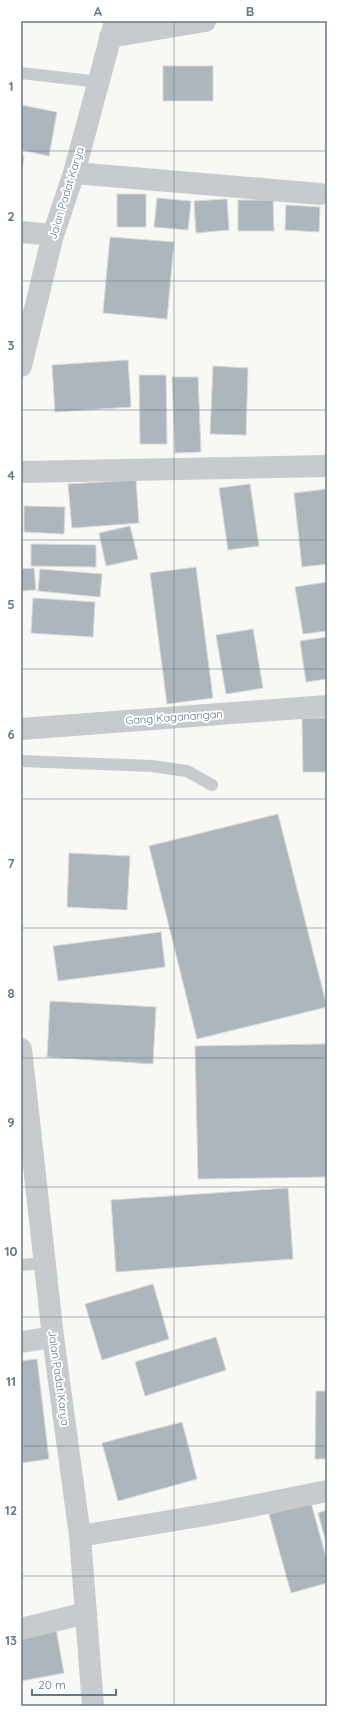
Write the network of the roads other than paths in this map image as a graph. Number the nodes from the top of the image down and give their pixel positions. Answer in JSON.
{"nodes":[{"id":1,"x":205,"y":21,"type":"edge"},
{"id":2,"x":113,"y":29,"type":"edge"},
{"id":3,"x":21,"y":73,"type":"edge"},
{"id":4,"x":99,"y":82,"type":"junction"},
{"id":5,"x":74,"y":173,"type":"junction"},
{"id":6,"x":320,"y":194,"type":"dead end"},
{"id":7,"x":21,"y":232,"type":"edge"},
{"id":8,"x":52,"y":235,"type":"junction"},
{"id":9,"x":21,"y":366,"type":"edge"},
{"id":10,"x":327,"y":466,"type":"edge"},
{"id":11,"x":21,"y":472,"type":"edge"},
{"id":12,"x":327,"y":706,"type":"edge"},
{"id":13,"x":21,"y":729,"type":"edge"},
{"id":14,"x":21,"y":761,"type":"edge"},
{"id":15,"x":212,"y":785,"type":"dead end"},
{"id":16,"x":21,"y":1049,"type":"edge"},
{"id":17,"x":22,"y":1072,"type":"edge"},
{"id":18,"x":25,"y":1116,"type":"edge"},
{"id":19,"x":45,"y":1264,"type":"junction"},
{"id":20,"x":21,"y":1265,"type":"edge"},
{"id":21,"x":53,"y":1337,"type":"junction"},
{"id":22,"x":21,"y":1342,"type":"edge"},
{"id":23,"x":327,"y":1491,"type":"edge"},
{"id":24,"x":80,"y":1536,"type":"junction"},
{"id":25,"x":86,"y":1613,"type":"junction"},
{"id":26,"x":21,"y":1628,"type":"edge"},
{"id":27,"x":93,"y":1706,"type":"edge"}],
"edges":[{"from":1,"to":2,"type":"street"},
{"from":2,"to":4,"type":"street","name":"Jalan Padat Karya"},
{"from":3,"to":4,"type":"lane"},
{"from":4,"to":5,"type":"street","name":"Jalan Padat Karya"},
{"from":5,"to":6,"type":"street"},
{"from":5,"to":8,"type":"street","name":"Jalan Padat Karya"},
{"from":7,"to":8,"type":"street"},
{"from":8,"to":9,"type":"street","name":"Jalan Padat Karya"},
{"from":10,"to":11,"type":"street"},
{"from":12,"to":13,"type":"street","name":"Gang Kaganangan"},
{"from":14,"to":15,"type":"lane"},
{"from":16,"to":17,"type":"street","name":"Jalan Padat Karya"},
{"from":17,"to":18,"type":"street","name":"Jalan Padat Karya"},
{"from":18,"to":19,"type":"street","name":"Jalan Padat Karya"},
{"from":19,"to":20,"type":"lane"},
{"from":19,"to":21,"type":"street","name":"Jalan Padat Karya"},
{"from":21,"to":22,"type":"street"},
{"from":21,"to":24,"type":"street","name":"Jalan Padat Karya"},
{"from":23,"to":24,"type":"street"},
{"from":24,"to":25,"type":"street","name":"Jalan Padat Karya"},
{"from":25,"to":26,"type":"street"},
{"from":25,"to":27,"type":"street","name":"Jalan Padat Karya"}]}
